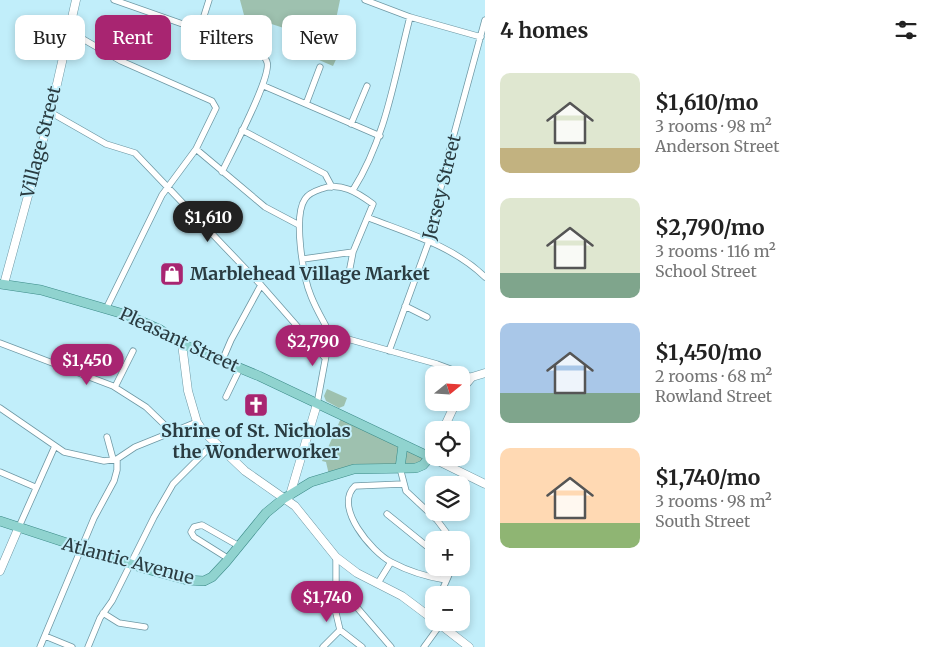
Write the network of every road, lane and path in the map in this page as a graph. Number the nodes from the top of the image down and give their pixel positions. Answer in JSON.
{"nodes":[{"id":1,"x":76,"y":0,"type":"edge"},
{"id":2,"x":114,"y":0,"type":"edge"},
{"id":3,"x":209,"y":0,"type":"edge"},
{"id":4,"x":365,"y":0,"type":"edge"},
{"id":5,"x":72,"y":15,"type":"edge"},
{"id":6,"x":410,"y":17,"type":"junction"},
{"id":7,"x":485,"y":20,"type":"edge"},
{"id":8,"x":481,"y":37,"type":"junction"},
{"id":9,"x":85,"y":43,"type":"edge"},
{"id":10,"x":62,"y":60,"type":"edge"},
{"id":11,"x":266,"y":60,"type":"edge"},
{"id":12,"x":320,"y":68,"type":"dead end"},
{"id":13,"x":264,"y":86,"type":"junction"},
{"id":14,"x":367,"y":86,"type":"dead end"},
{"id":15,"x":306,"y":104,"type":"junction"},
{"id":16,"x":50,"y":112,"type":"junction"},
{"id":17,"x":351,"y":124,"type":"junction"},
{"id":18,"x":242,"y":130,"type":"junction"},
{"id":19,"x":380,"y":136,"type":"junction"},
{"id":20,"x":196,"y":149,"type":"junction"},
{"id":21,"x":222,"y":172,"type":"junction"},
{"id":22,"x":168,"y":187,"type":"junction"},
{"id":23,"x":332,"y":187,"type":"junction"},
{"id":24,"x":353,"y":190,"type":"junction"},
{"id":25,"x":369,"y":218,"type":"junction"},
{"id":26,"x":299,"y":224,"type":"junction"},
{"id":27,"x":429,"y":241,"type":"junction"},
{"id":28,"x":353,"y":252,"type":"junction"},
{"id":29,"x":303,"y":259,"type":"junction"},
{"id":30,"x":349,"y":273,"type":"dead end"},
{"id":31,"x":485,"y":277,"type":"edge"},
{"id":32,"x":2,"y":284,"type":"edge"},
{"id":33,"x":262,"y":285,"type":"junction"},
{"id":34,"x":405,"y":306,"type":"junction"},
{"id":35,"x":107,"y":307,"type":"junction"},
{"id":36,"x":427,"y":317,"type":"dead end"},
{"id":37,"x":330,"y":334,"type":"junction"},
{"id":38,"x":0,"y":343,"type":"edge"},
{"id":39,"x":182,"y":344,"type":"junction"},
{"id":40,"x":389,"y":351,"type":"junction"},
{"id":41,"x":133,"y":352,"type":"dead end"},
{"id":42,"x":326,"y":358,"type":"junction"},
{"id":43,"x":222,"y":360,"type":"junction"},
{"id":44,"x":240,"y":368,"type":"junction"},
{"id":45,"x":485,"y":373,"type":"edge"},
{"id":46,"x":472,"y":377,"type":"junction"},
{"id":47,"x":470,"y":379,"type":"edge"},
{"id":48,"x":115,"y":387,"type":"junction"},
{"id":49,"x":226,"y":397,"type":"dead end"},
{"id":50,"x":317,"y":404,"type":"junction"},
{"id":51,"x":0,"y":408,"type":"edge"},
{"id":52,"x":197,"y":422,"type":"junction"},
{"id":53,"x":173,"y":433,"type":"junction"},
{"id":54,"x":107,"y":437,"type":"dead end"},
{"id":55,"x":214,"y":443,"type":"junction"},
{"id":56,"x":403,"y":445,"type":"junction"},
{"id":57,"x":54,"y":446,"type":"junction"},
{"id":58,"x":425,"y":451,"type":"edge"},
{"id":59,"x":115,"y":459,"type":"junction"},
{"id":60,"x":425,"y":461,"type":"edge"},
{"id":61,"x":454,"y":466,"type":"edge"},
{"id":62,"x":400,"y":468,"type":"junction"},
{"id":63,"x":0,"y":472,"type":"edge"},
{"id":64,"x":297,"y":477,"type":"junction"},
{"id":65,"x":311,"y":482,"type":"junction"},
{"id":66,"x":402,"y":484,"type":"junction"},
{"id":67,"x":485,"y":484,"type":"edge"},
{"id":68,"x":35,"y":487,"type":"junction"},
{"id":69,"x":287,"y":497,"type":"junction"},
{"id":70,"x":387,"y":514,"type":"dead end"},
{"id":71,"x":0,"y":522,"type":"edge"},
{"id":72,"x":18,"y":529,"type":"junction"},
{"id":73,"x":445,"y":531,"type":"edge"},
{"id":74,"x":425,"y":545,"type":"edge"},
{"id":75,"x":239,"y":546,"type":"junction"},
{"id":76,"x":82,"y":550,"type":"junction"},
{"id":77,"x":336,"y":557,"type":"junction"},
{"id":78,"x":229,"y":559,"type":"junction"},
{"id":79,"x":391,"y":562,"type":"junction"},
{"id":80,"x":130,"y":564,"type":"junction"},
{"id":81,"x":0,"y":571,"type":"edge"},
{"id":82,"x":444,"y":576,"type":"edge"},
{"id":83,"x":448,"y":576,"type":"edge"},
{"id":84,"x":446,"y":580,"type":"junction"},
{"id":85,"x":336,"y":583,"type":"junction"},
{"id":86,"x":378,"y":583,"type":"junction"},
{"id":87,"x":444,"y":586,"type":"edge"},
{"id":88,"x":103,"y":613,"type":"junction"},
{"id":89,"x":425,"y":613,"type":"edge"},
{"id":90,"x":145,"y":627,"type":"dead end"},
{"id":91,"x":340,"y":630,"type":"junction"},
{"id":92,"x":432,"y":631,"type":"edge"},
{"id":93,"x":447,"y":631,"type":"edge"},
{"id":94,"x":45,"y":636,"type":"junction"},
{"id":95,"x":464,"y":646,"type":"edge"},
{"id":96,"x":40,"y":647,"type":"edge"},
{"id":97,"x":72,"y":647,"type":"edge"},
{"id":98,"x":88,"y":647,"type":"edge"},
{"id":99,"x":323,"y":647,"type":"edge"},
{"id":100,"x":362,"y":647,"type":"edge"},
{"id":101,"x":390,"y":647,"type":"edge"},
{"id":102,"x":424,"y":647,"type":"edge"}],
"edges":[{"from":1,"to":5,"type":"main road","name":"Village Street"},
{"from":2,"to":3,"type":"street"},
{"from":4,"to":6,"type":"street"},
{"from":6,"to":8,"type":"street"},
{"from":6,"to":19,"type":"street"},
{"from":7,"to":8,"type":"street","name":"Jersey Street"},
{"from":8,"to":27,"type":"street","name":"Jersey Street"},
{"from":9,"to":20,"type":"street"},
{"from":10,"to":16,"type":"main road","name":"Village Street"},
{"from":11,"to":13,"type":"street"},
{"from":12,"to":15,"type":"street"},
{"from":13,"to":15,"type":"street"},
{"from":13,"to":18,"type":"street"},
{"from":14,"to":17,"type":"street"},
{"from":15,"to":17,"type":"street"},
{"from":16,"to":22,"type":"street"},
{"from":16,"to":32,"type":"main road","name":"Village Street"},
{"from":17,"to":19,"type":"street"},
{"from":18,"to":21,"type":"street"},
{"from":18,"to":23,"type":"street"},
{"from":19,"to":24,"type":"street"},
{"from":20,"to":21,"type":"street"},
{"from":20,"to":22,"type":"street"},
{"from":21,"to":26,"type":"street"},
{"from":22,"to":33,"type":"street"},
{"from":22,"to":35,"type":"street"},
{"from":23,"to":24,"type":"street"},
{"from":23,"to":26,"type":"street"},
{"from":24,"to":25,"type":"street"},
{"from":25,"to":27,"type":"street"},
{"from":25,"to":28,"type":"street"},
{"from":26,"to":29,"type":"street"},
{"from":27,"to":31,"type":"street"},
{"from":27,"to":34,"type":"street","name":"Jersey Street"},
{"from":28,"to":29,"type":"street"},
{"from":28,"to":30,"type":"street"},
{"from":29,"to":37,"type":"street"},
{"from":32,"to":35,"type":"main road","name":"Pleasant Street"},
{"from":33,"to":42,"type":"street"},
{"from":33,"to":43,"type":"street"},
{"from":34,"to":36,"type":"street"},
{"from":34,"to":40,"type":"street","name":"Jersey Street"},
{"from":35,"to":39,"type":"main road","name":"Pleasant Street"},
{"from":37,"to":40,"type":"street"},
{"from":37,"to":42,"type":"street"},
{"from":38,"to":48,"type":"street"},
{"from":39,"to":43,"type":"main road","name":"Pleasant Street"},
{"from":39,"to":52,"type":"main road"},
{"from":40,"to":46,"type":"street"},
{"from":41,"to":48,"type":"street"},
{"from":42,"to":50,"type":"street"},
{"from":43,"to":44,"type":"main road","name":"Pleasant Street"},
{"from":44,"to":49,"type":"street"},
{"from":44,"to":50,"type":"main road","name":"Pleasant Street"},
{"from":45,"to":46,"type":"main road"},
{"from":46,"to":47,"type":"main road"},
{"from":48,"to":53,"type":"street"},
{"from":50,"to":56,"type":"main road","name":"Pleasant Street"},
{"from":50,"to":64,"type":"main road"},
{"from":51,"to":57,"type":"street"},
{"from":52,"to":53,"type":"street"},
{"from":52,"to":55,"type":"main road"},
{"from":53,"to":59,"type":"street"},
{"from":54,"to":59,"type":"street"},
{"from":55,"to":69,"type":"main road"},
{"from":55,"to":80,"type":"street"},
{"from":56,"to":58,"type":"main road","name":"Pleasant Street"},
{"from":56,"to":62,"type":"main road"},
{"from":57,"to":59,"type":"street"},
{"from":57,"to":68,"type":"street"},
{"from":59,"to":76,"type":"street"},
{"from":60,"to":62,"type":"main road","name":"Atlantic Avenue"},
{"from":61,"to":67,"type":"main road","name":"Pleasant Street"},
{"from":62,"to":65,"type":"main road","name":"Atlantic Avenue"},
{"from":62,"to":66,"type":"street"},
{"from":63,"to":68,"type":"street"},
{"from":64,"to":65,"type":"main road"},
{"from":64,"to":69,"type":"main road"},
{"from":65,"to":69,"type":"main road","name":"Atlantic Avenue"},
{"from":66,"to":73,"type":"street"},
{"from":66,"to":79,"type":"street"},
{"from":68,"to":72,"type":"street"},
{"from":69,"to":75,"type":"main road","name":"Atlantic Avenue"},
{"from":69,"to":77,"type":"main road"},
{"from":70,"to":74,"type":"street"},
{"from":71,"to":72,"type":"main road","name":"Atlantic Avenue"},
{"from":72,"to":76,"type":"main road","name":"Atlantic Avenue"},
{"from":72,"to":81,"type":"main road"},
{"from":75,"to":78,"type":"main road","name":"Atlantic Avenue"},
{"from":75,"to":78,"type":"street"},
{"from":76,"to":80,"type":"main road","name":"Atlantic Avenue"},
{"from":76,"to":94,"type":"street"},
{"from":77,"to":85,"type":"street"},
{"from":77,"to":86,"type":"main road"},
{"from":78,"to":80,"type":"main road","name":"Atlantic Avenue"},
{"from":79,"to":84,"type":"street"},
{"from":79,"to":86,"type":"street"},
{"from":80,"to":88,"type":"street"},
{"from":82,"to":84,"type":"street"},
{"from":83,"to":84,"type":"street"},
{"from":84,"to":87,"type":"street"},
{"from":85,"to":91,"type":"street"},
{"from":85,"to":101,"type":"street"},
{"from":86,"to":89,"type":"main road"},
{"from":88,"to":90,"type":"street"},
{"from":88,"to":98,"type":"street"},
{"from":91,"to":99,"type":"street"},
{"from":91,"to":100,"type":"street"},
{"from":92,"to":102,"type":"street"},
{"from":93,"to":95,"type":"main road"},
{"from":94,"to":96,"type":"street"},
{"from":94,"to":97,"type":"street"}]}
